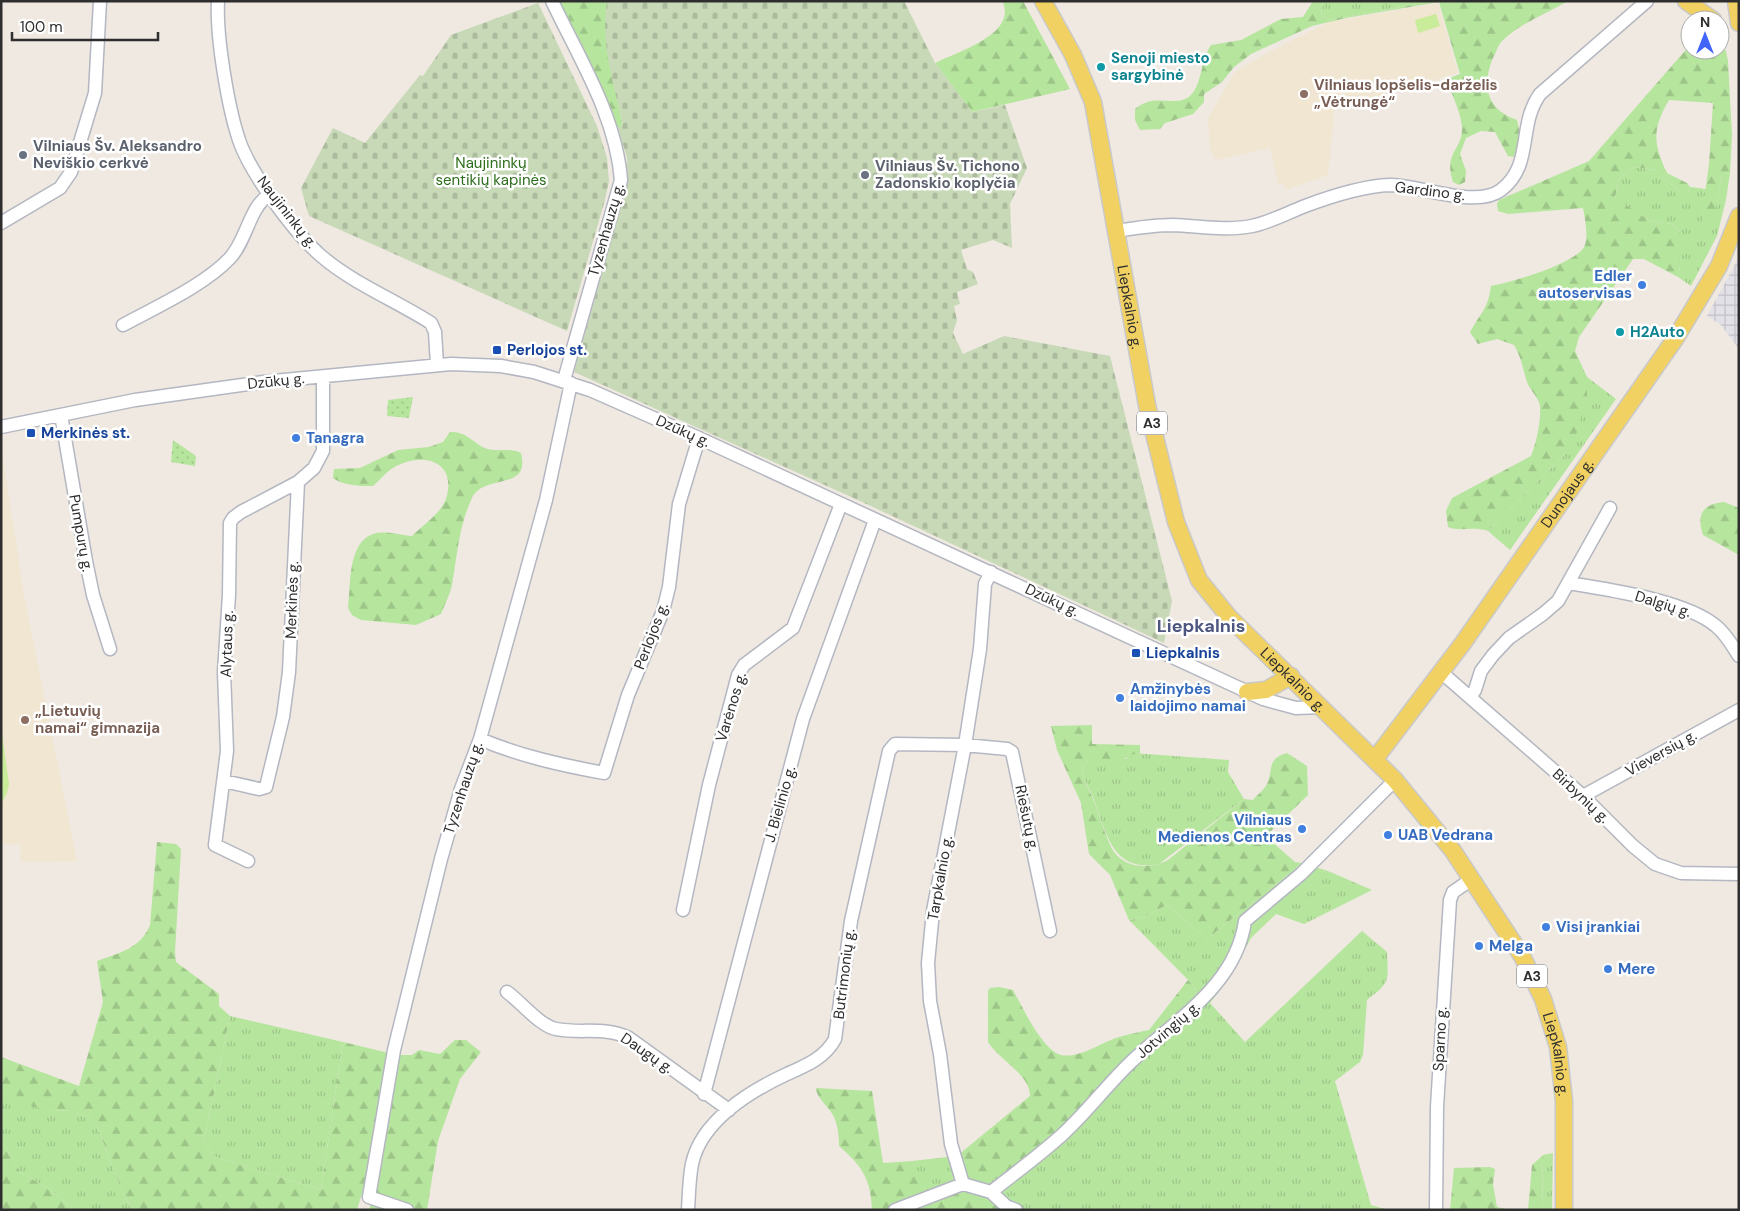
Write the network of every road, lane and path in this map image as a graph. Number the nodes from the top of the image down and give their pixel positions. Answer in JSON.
{"nodes":[{"id":1,"x":100,"y":1,"type":"edge"},
{"id":2,"x":218,"y":1,"type":"edge"},
{"id":3,"x":552,"y":1,"type":"edge"},
{"id":4,"x":1043,"y":1,"type":"edge"},
{"id":5,"x":1647,"y":1,"type":"edge"},
{"id":6,"x":1686,"y":1,"type":"edge"},
{"id":7,"x":1736,"y":1,"type":"edge"},
{"id":8,"x":1699,"y":10,"type":"edge"},
{"id":9,"x":1739,"y":23,"type":"edge"},
{"id":10,"x":270,"y":194,"type":"junction"},
{"id":11,"x":1739,"y":216,"type":"edge"},
{"id":12,"x":1,"y":223,"type":"edge"},
{"id":13,"x":1116,"y":231,"type":"junction"},
{"id":14,"x":123,"y":325,"type":"dead end"},
{"id":15,"x":437,"y":365,"type":"junction"},
{"id":16,"x":323,"y":377,"type":"junction"},
{"id":17,"x":568,"y":382,"type":"junction"},
{"id":18,"x":61,"y":415,"type":"junction"},
{"id":19,"x":1,"y":427,"type":"edge"},
{"id":20,"x":699,"y":438,"type":"junction"},
{"id":21,"x":298,"y":482,"type":"junction"},
{"id":22,"x":841,"y":504,"type":"junction"},
{"id":23,"x":1610,"y":508,"type":"dead end"},
{"id":24,"x":875,"y":520,"type":"junction"},
{"id":25,"x":991,"y":572,"type":"junction"},
{"id":26,"x":1569,"y":583,"type":"junction"},
{"id":27,"x":110,"y":649,"type":"dead end"},
{"id":28,"x":1739,"y":656,"type":"edge"},
{"id":29,"x":1441,"y":672,"type":"junction"},
{"id":30,"x":1290,"y":676,"type":"junction"},
{"id":31,"x":1247,"y":692,"type":"junction"},
{"id":32,"x":1471,"y":696,"type":"junction"},
{"id":33,"x":1322,"y":707,"type":"junction"},
{"id":34,"x":1739,"y":710,"type":"edge"},
{"id":35,"x":480,"y":739,"type":"junction"},
{"id":36,"x":965,"y":745,"type":"junction"},
{"id":37,"x":1375,"y":759,"type":"junction"},
{"id":38,"x":1396,"y":780,"type":"junction"},
{"id":39,"x":224,"y":781,"type":"junction"},
{"id":40,"x":1583,"y":796,"type":"junction"},
{"id":41,"x":248,"y":861,"type":"dead end"},
{"id":42,"x":1739,"y":874,"type":"edge"},
{"id":43,"x":1472,"y":879,"type":"junction"},
{"id":44,"x":683,"y":910,"type":"dead end"},
{"id":45,"x":1050,"y":931,"type":"dead end"},
{"id":46,"x":507,"y":992,"type":"dead end"},
{"id":47,"x":704,"y":1094,"type":"junction"},
{"id":48,"x":730,"y":1110,"type":"junction"},
{"id":49,"x":962,"y":1184,"type":"junction"},
{"id":50,"x":991,"y":1192,"type":"junction"},
{"id":51,"x":406,"y":1210,"type":"edge"},
{"id":52,"x":688,"y":1210,"type":"edge"},
{"id":53,"x":895,"y":1210,"type":"edge"},
{"id":54,"x":1016,"y":1210,"type":"edge"},
{"id":55,"x":1436,"y":1210,"type":"edge"},
{"id":56,"x":1564,"y":1210,"type":"edge"}],
"edges":[{"from":1,"to":12,"type":"street"},
{"from":2,"to":10,"type":"street","name":"Naujininkų g."},
{"from":3,"to":17,"type":"street","name":"Tyzenhauzų g."},
{"from":4,"to":13,"type":"main road","name":"Liepkalnio g.","number":"A3"},
{"from":5,"to":13,"type":"street","name":"Gardino g."},
{"from":6,"to":8,"type":"main road"},
{"from":7,"to":9,"type":"main road"},
{"from":10,"to":14,"type":"street"},
{"from":10,"to":15,"type":"street","name":"Naujininkų g."},
{"from":11,"to":29,"type":"main road","name":"Dunojaus g."},
{"from":13,"to":30,"type":"main road","name":"Liepkalnio g.","number":"A3"},
{"from":15,"to":16,"type":"street","name":"Dzūkų g."},
{"from":15,"to":17,"type":"street","name":"Dzūkų g."},
{"from":16,"to":18,"type":"street","name":"Dzūkų g."},
{"from":16,"to":21,"type":"street"},
{"from":17,"to":20,"type":"street","name":"Dzūkų g."},
{"from":17,"to":35,"type":"street","name":"Tyzenhauzų g."},
{"from":18,"to":19,"type":"street","name":"Dzūkų g."},
{"from":18,"to":27,"type":"street","name":"Pumpurų g."},
{"from":20,"to":22,"type":"street","name":"Dzūkų g."},
{"from":20,"to":35,"type":"street","name":"Perlojos g."},
{"from":21,"to":39,"type":"street","name":"Alytaus g."},
{"from":21,"to":39,"type":"street","name":"Merkinės g."},
{"from":22,"to":24,"type":"street","name":"Dzūkų g."},
{"from":22,"to":44,"type":"street","name":"Varėnos g."},
{"from":23,"to":26,"type":"street"},
{"from":24,"to":25,"type":"street","name":"Dzūkų g."},
{"from":24,"to":47,"type":"street","name":"J. Bielinio g."},
{"from":25,"to":31,"type":"street","name":"Dzūkų g."},
{"from":25,"to":36,"type":"street","name":"Tarpkalnio g."},
{"from":26,"to":28,"type":"street","name":"Dalgių g."},
{"from":26,"to":32,"type":"street"},
{"from":29,"to":32,"type":"street","name":"Birbynių g."},
{"from":29,"to":37,"type":"main road","name":"Dunojaus g."},
{"from":30,"to":31,"type":"main road"},
{"from":30,"to":33,"type":"main road","name":"Liepkalnio g.","number":"A3"},
{"from":31,"to":33,"type":"street","name":"Dzūkų g."},
{"from":32,"to":40,"type":"street","name":"Birbynių g."},
{"from":33,"to":37,"type":"main road","name":"Liepkalnio g.","number":"A3"},
{"from":34,"to":40,"type":"street","name":"Vieversių g."},
{"from":35,"to":51,"type":"street","name":"Tyzenhauzų g."},
{"from":36,"to":45,"type":"street","name":"Riešutų g."},
{"from":36,"to":48,"type":"street","name":"Butrimonių g."},
{"from":36,"to":49,"type":"street","name":"Tarpkalnio g."},
{"from":37,"to":38,"type":"main road","name":"Liepkalnio g.","number":"A3"},
{"from":38,"to":43,"type":"main road","name":"Liepkalnio g.","number":"A3"},
{"from":38,"to":50,"type":"street","name":"Jotvingių g."},
{"from":39,"to":41,"type":"street","name":"Alytaus g."},
{"from":40,"to":42,"type":"street","name":"Birbynių g."},
{"from":43,"to":55,"type":"street","name":"Sparno g."},
{"from":43,"to":56,"type":"main road","name":"Liepkalnio g.","number":"A3"},
{"from":46,"to":47,"type":"street","name":"Daugų g."},
{"from":47,"to":48,"type":"street","name":"Daugų g."},
{"from":48,"to":52,"type":"street","name":"Butrimonių g."},
{"from":49,"to":50,"type":"street"},
{"from":49,"to":53,"type":"street"},
{"from":50,"to":54,"type":"street"}]}
